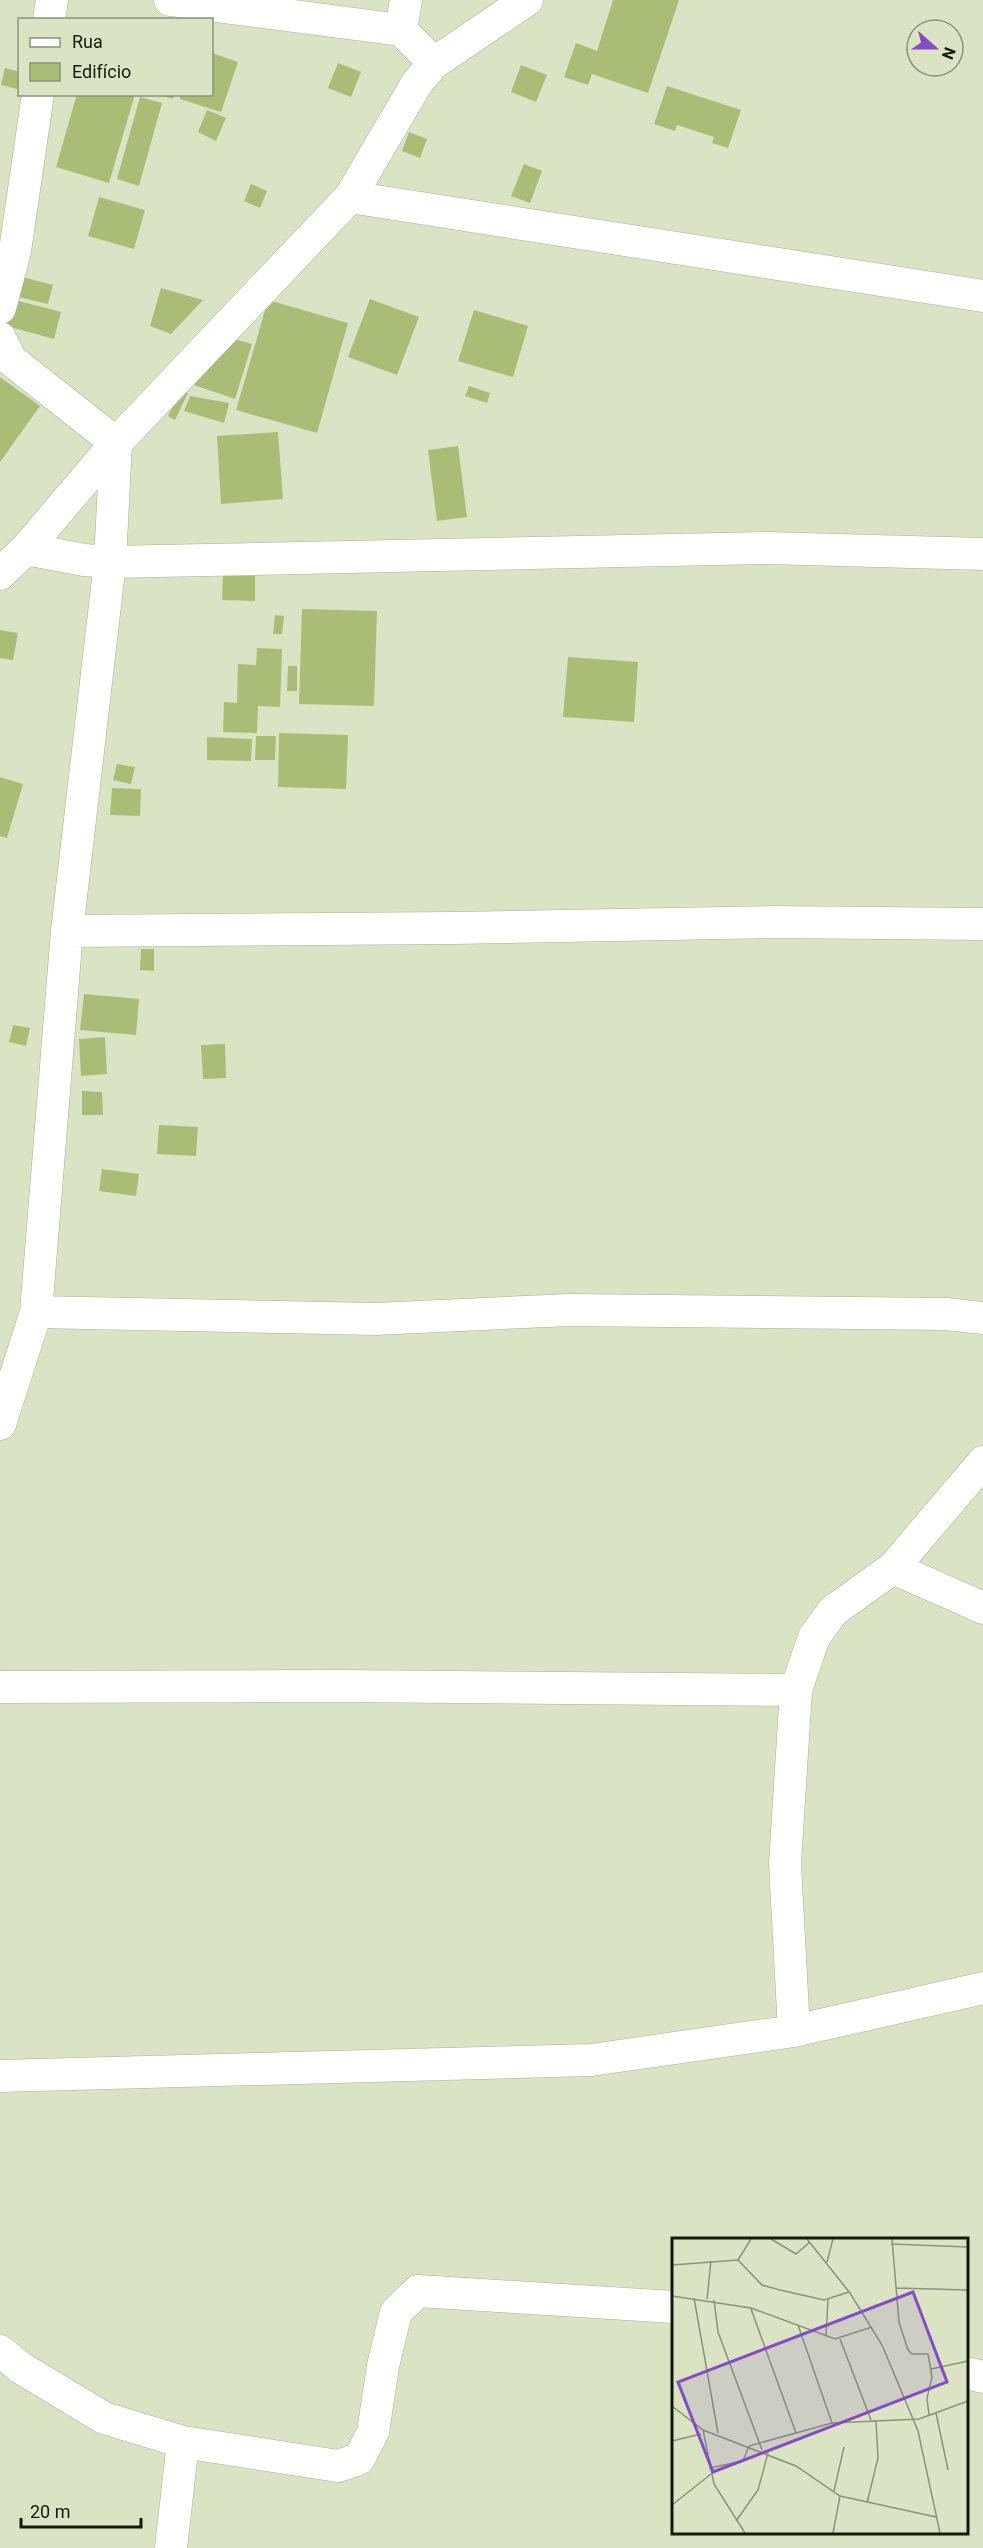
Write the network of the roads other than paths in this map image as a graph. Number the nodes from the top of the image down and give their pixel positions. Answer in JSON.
{"nodes":[{"id":1,"x":51,"y":0,"type":"edge"},
{"id":2,"x":170,"y":0,"type":"edge"},
{"id":3,"x":526,"y":0,"type":"edge"},
{"id":4,"x":404,"y":15,"type":"edge"},
{"id":5,"x":49,"y":18,"type":"edge"},
{"id":6,"x":434,"y":63,"type":"junction"},
{"id":7,"x":38,"y":96,"type":"edge"},
{"id":8,"x":350,"y":197,"type":"junction"},
{"id":9,"x":983,"y":296,"type":"edge"},
{"id":10,"x":0,"y":308,"type":"edge"},
{"id":11,"x":0,"y":338,"type":"edge"},
{"id":12,"x":116,"y":443,"type":"junction"},
{"id":13,"x":26,"y":549,"type":"junction"},
{"id":14,"x":983,"y":554,"type":"edge"},
{"id":15,"x":110,"y":562,"type":"junction"},
{"id":16,"x":0,"y":574,"type":"edge"},
{"id":17,"x":983,"y":924,"type":"edge"},
{"id":18,"x":67,"y":931,"type":"junction"},
{"id":19,"x":36,"y":1312,"type":"junction"},
{"id":20,"x":983,"y":1318,"type":"edge"},
{"id":21,"x":0,"y":1424,"type":"edge"},
{"id":22,"x":983,"y":1462,"type":"edge"},
{"id":23,"x":894,"y":1568,"type":"junction"},
{"id":24,"x":983,"y":1608,"type":"edge"},
{"id":25,"x":0,"y":1687,"type":"edge"},
{"id":26,"x":796,"y":1690,"type":"junction"},
{"id":27,"x":983,"y":1988,"type":"edge"},
{"id":28,"x":794,"y":2031,"type":"junction"},
{"id":29,"x":0,"y":2076,"type":"edge"},
{"id":30,"x":672,"y":2307,"type":"edge"},
{"id":31,"x":0,"y":2350,"type":"edge"},
{"id":32,"x":968,"y":2373,"type":"edge"},
{"id":33,"x":983,"y":2377,"type":"edge"},
{"id":34,"x":183,"y":2442,"type":"junction"},
{"id":35,"x":171,"y":2548,"type":"edge"}],
"edges":[{"from":1,"to":5,"type":"street"},
{"from":2,"to":4,"type":"street"},
{"from":3,"to":6,"type":"street"},
{"from":4,"to":6,"type":"street"},
{"from":6,"to":8,"type":"street"},
{"from":7,"to":10,"type":"street"},
{"from":8,"to":9,"type":"street"},
{"from":8,"to":12,"type":"street"},
{"from":11,"to":12,"type":"street"},
{"from":12,"to":13,"type":"street"},
{"from":12,"to":15,"type":"street"},
{"from":13,"to":15,"type":"street"},
{"from":13,"to":16,"type":"street"},
{"from":14,"to":15,"type":"street"},
{"from":15,"to":18,"type":"street"},
{"from":17,"to":18,"type":"street"},
{"from":18,"to":19,"type":"street"},
{"from":19,"to":20,"type":"street"},
{"from":19,"to":21,"type":"street"},
{"from":22,"to":23,"type":"street"},
{"from":23,"to":24,"type":"street"},
{"from":23,"to":26,"type":"street"},
{"from":25,"to":26,"type":"street"},
{"from":26,"to":28,"type":"street"},
{"from":27,"to":28,"type":"street"},
{"from":28,"to":29,"type":"street"},
{"from":30,"to":34,"type":"street"},
{"from":31,"to":34,"type":"street"},
{"from":32,"to":33,"type":"street"},
{"from":34,"to":35,"type":"street"}]}
